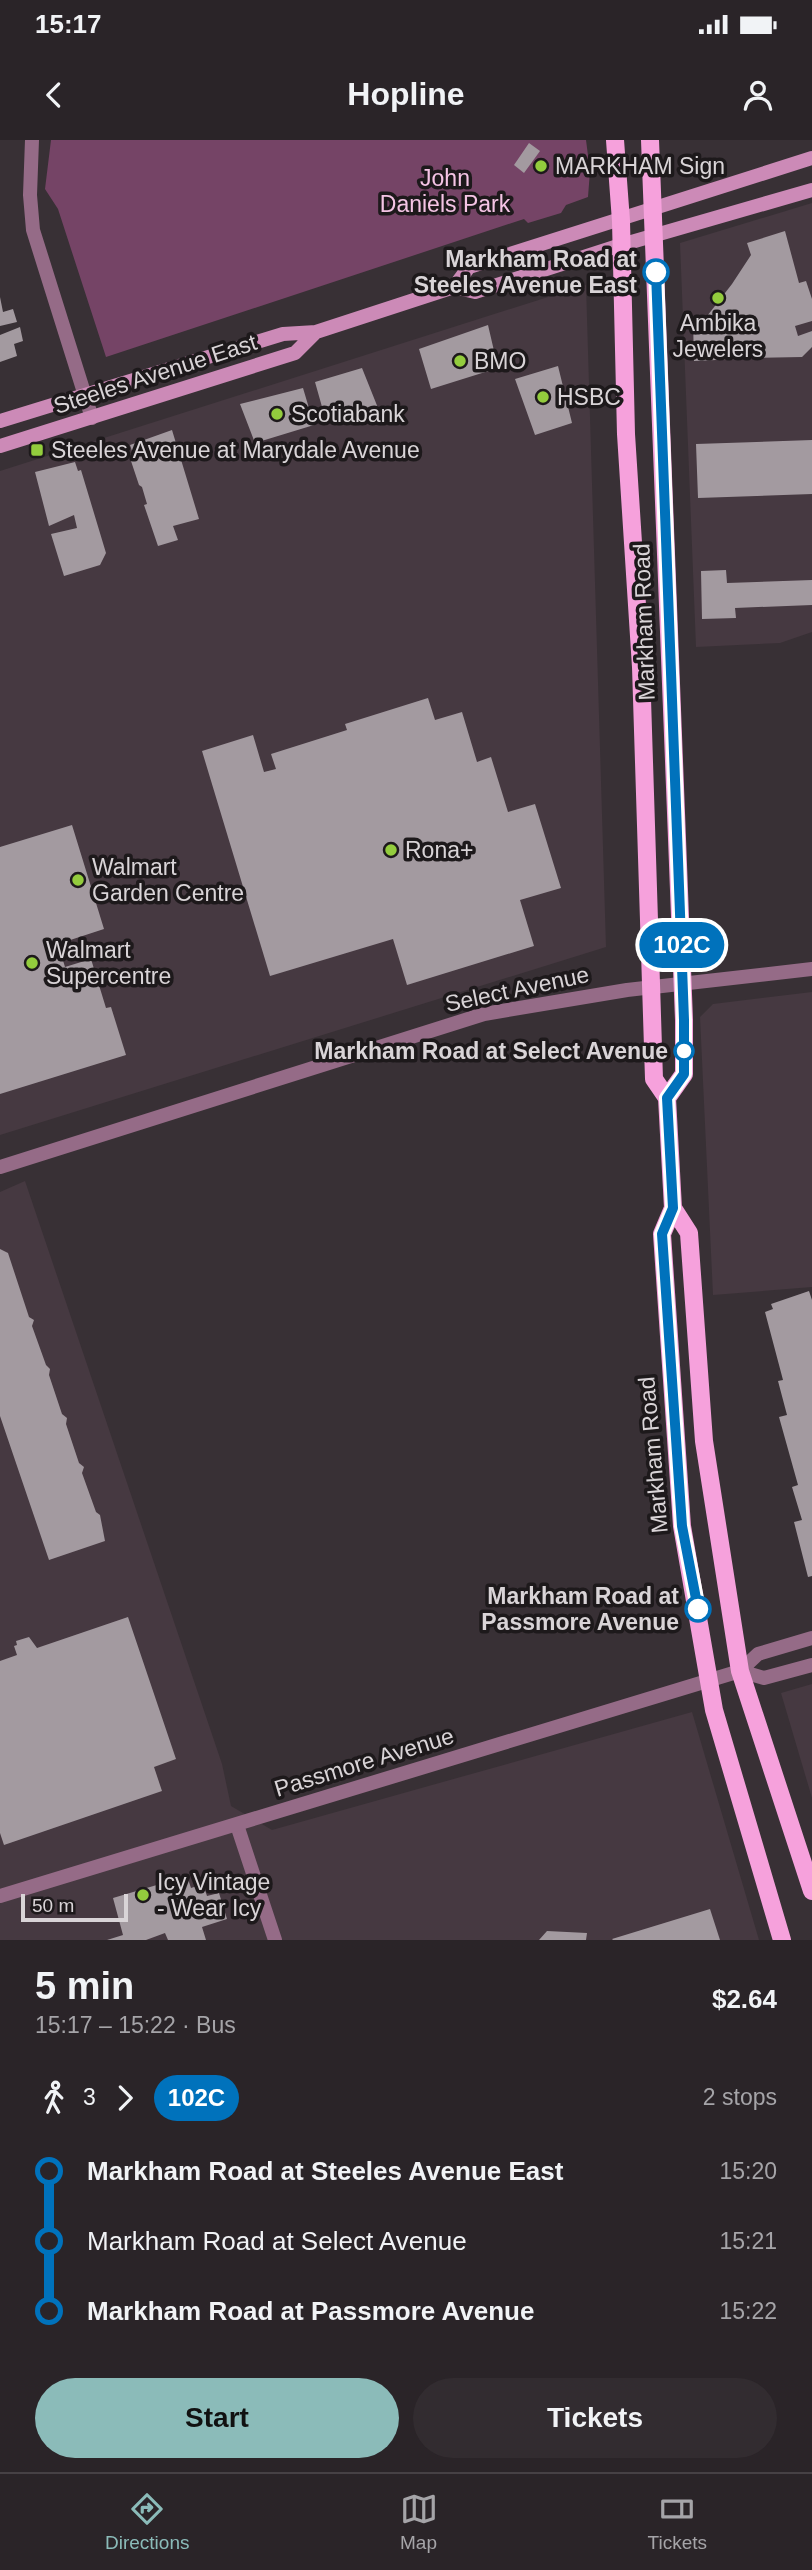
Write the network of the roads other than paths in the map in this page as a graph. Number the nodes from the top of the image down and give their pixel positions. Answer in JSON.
{"nodes":[{"id":1,"x":32,"y":140,"type":"edge"},
{"id":2,"x":615,"y":140,"type":"edge"},
{"id":3,"x":650,"y":140,"type":"edge"},
{"id":4,"x":812,"y":158,"type":"edge"},
{"id":5,"x":812,"y":190,"type":"edge"},
{"id":6,"x":654,"y":209,"type":"junction"},
{"id":7,"x":621,"y":221,"type":"junction"},
{"id":8,"x":654,"y":236,"type":"junction"},
{"id":9,"x":621,"y":245,"type":"junction"},
{"id":10,"x":454,"y":287,"type":"junction"},
{"id":11,"x":316,"y":332,"type":"junction"},
{"id":12,"x":84,"y":394,"type":"junction"},
{"id":13,"x":92,"y":418,"type":"junction"},
{"id":14,"x":0,"y":421,"type":"edge"},
{"id":15,"x":0,"y":446,"type":"edge"},
{"id":16,"x":812,"y":969,"type":"edge"},
{"id":17,"x":683,"y":984,"type":"junction"},
{"id":18,"x":652,"y":987,"type":"junction"},
{"id":19,"x":667,"y":1098,"type":"junction"},
{"id":20,"x":0,"y":1167,"type":"edge"},
{"id":21,"x":673,"y":1208,"type":"junction"},
{"id":22,"x":812,"y":1638,"type":"edge"},
{"id":23,"x":812,"y":1665,"type":"edge"},
{"id":24,"x":740,"y":1671,"type":"junction"},
{"id":25,"x":708,"y":1680,"type":"junction"},
{"id":26,"x":237,"y":1825,"type":"junction"},
{"id":27,"x":812,"y":1891,"type":"edge"},
{"id":28,"x":0,"y":1896,"type":"edge"},
{"id":29,"x":275,"y":1940,"type":"edge"},
{"id":30,"x":782,"y":1940,"type":"edge"}],
"edges":[{"from":1,"to":12,"type":"street"},
{"from":2,"to":7,"type":"main road","name":"Markham Road"},
{"from":3,"to":6,"type":"main road","name":"Markham Road"},
{"from":4,"to":6,"type":"main road","name":"Steeles Avenue East"},
{"from":5,"to":8,"type":"main road","name":"Steeles Avenue East"},
{"from":6,"to":7,"type":"main road","name":"Steeles Avenue East"},
{"from":6,"to":8,"type":"main road","name":"Markham Road"},
{"from":7,"to":9,"type":"main road","name":"Markham Road"},
{"from":7,"to":10,"type":"main road","name":"Steeles Avenue East"},
{"from":8,"to":9,"type":"main road","name":"Steeles Avenue East"},
{"from":8,"to":17,"type":"main road","name":"Markham Road"},
{"from":9,"to":10,"type":"main road","name":"Steeles Avenue East"},
{"from":9,"to":18,"type":"main road","name":"Markham Road"},
{"from":10,"to":11,"type":"main road","name":"Steeles Avenue East"},
{"from":11,"to":12,"type":"main road","name":"Steeles Avenue East"},
{"from":11,"to":13,"type":"main road","name":"Steeles Avenue East"},
{"from":12,"to":13,"type":"street"},
{"from":12,"to":14,"type":"main road","name":"Steeles Avenue East"},
{"from":13,"to":15,"type":"main road","name":"Steeles Avenue East"},
{"from":16,"to":17,"type":"street","name":"Select Avenue"},
{"from":17,"to":18,"type":"street","name":"Select Avenue"},
{"from":17,"to":19,"type":"main road","name":"Markham Road"},
{"from":18,"to":19,"type":"main road","name":"Markham Road"},
{"from":18,"to":20,"type":"street","name":"Select Avenue"},
{"from":19,"to":21,"type":"main road","name":"Markham Road"},
{"from":21,"to":24,"type":"main road","name":"Markham Road"},
{"from":21,"to":25,"type":"main road","name":"Markham Road"},
{"from":22,"to":24,"type":"street","name":"Passmore Avenue"},
{"from":23,"to":24,"type":"street","name":"Passmore Avenue"},
{"from":24,"to":25,"type":"street","name":"Passmore Avenue"},
{"from":24,"to":27,"type":"main road","name":"Markham Road"},
{"from":25,"to":26,"type":"street","name":"Passmore Avenue"},
{"from":25,"to":30,"type":"main road","name":"Markham Road"},
{"from":26,"to":28,"type":"street","name":"Passmore Avenue"},
{"from":26,"to":29,"type":"street"}]}
